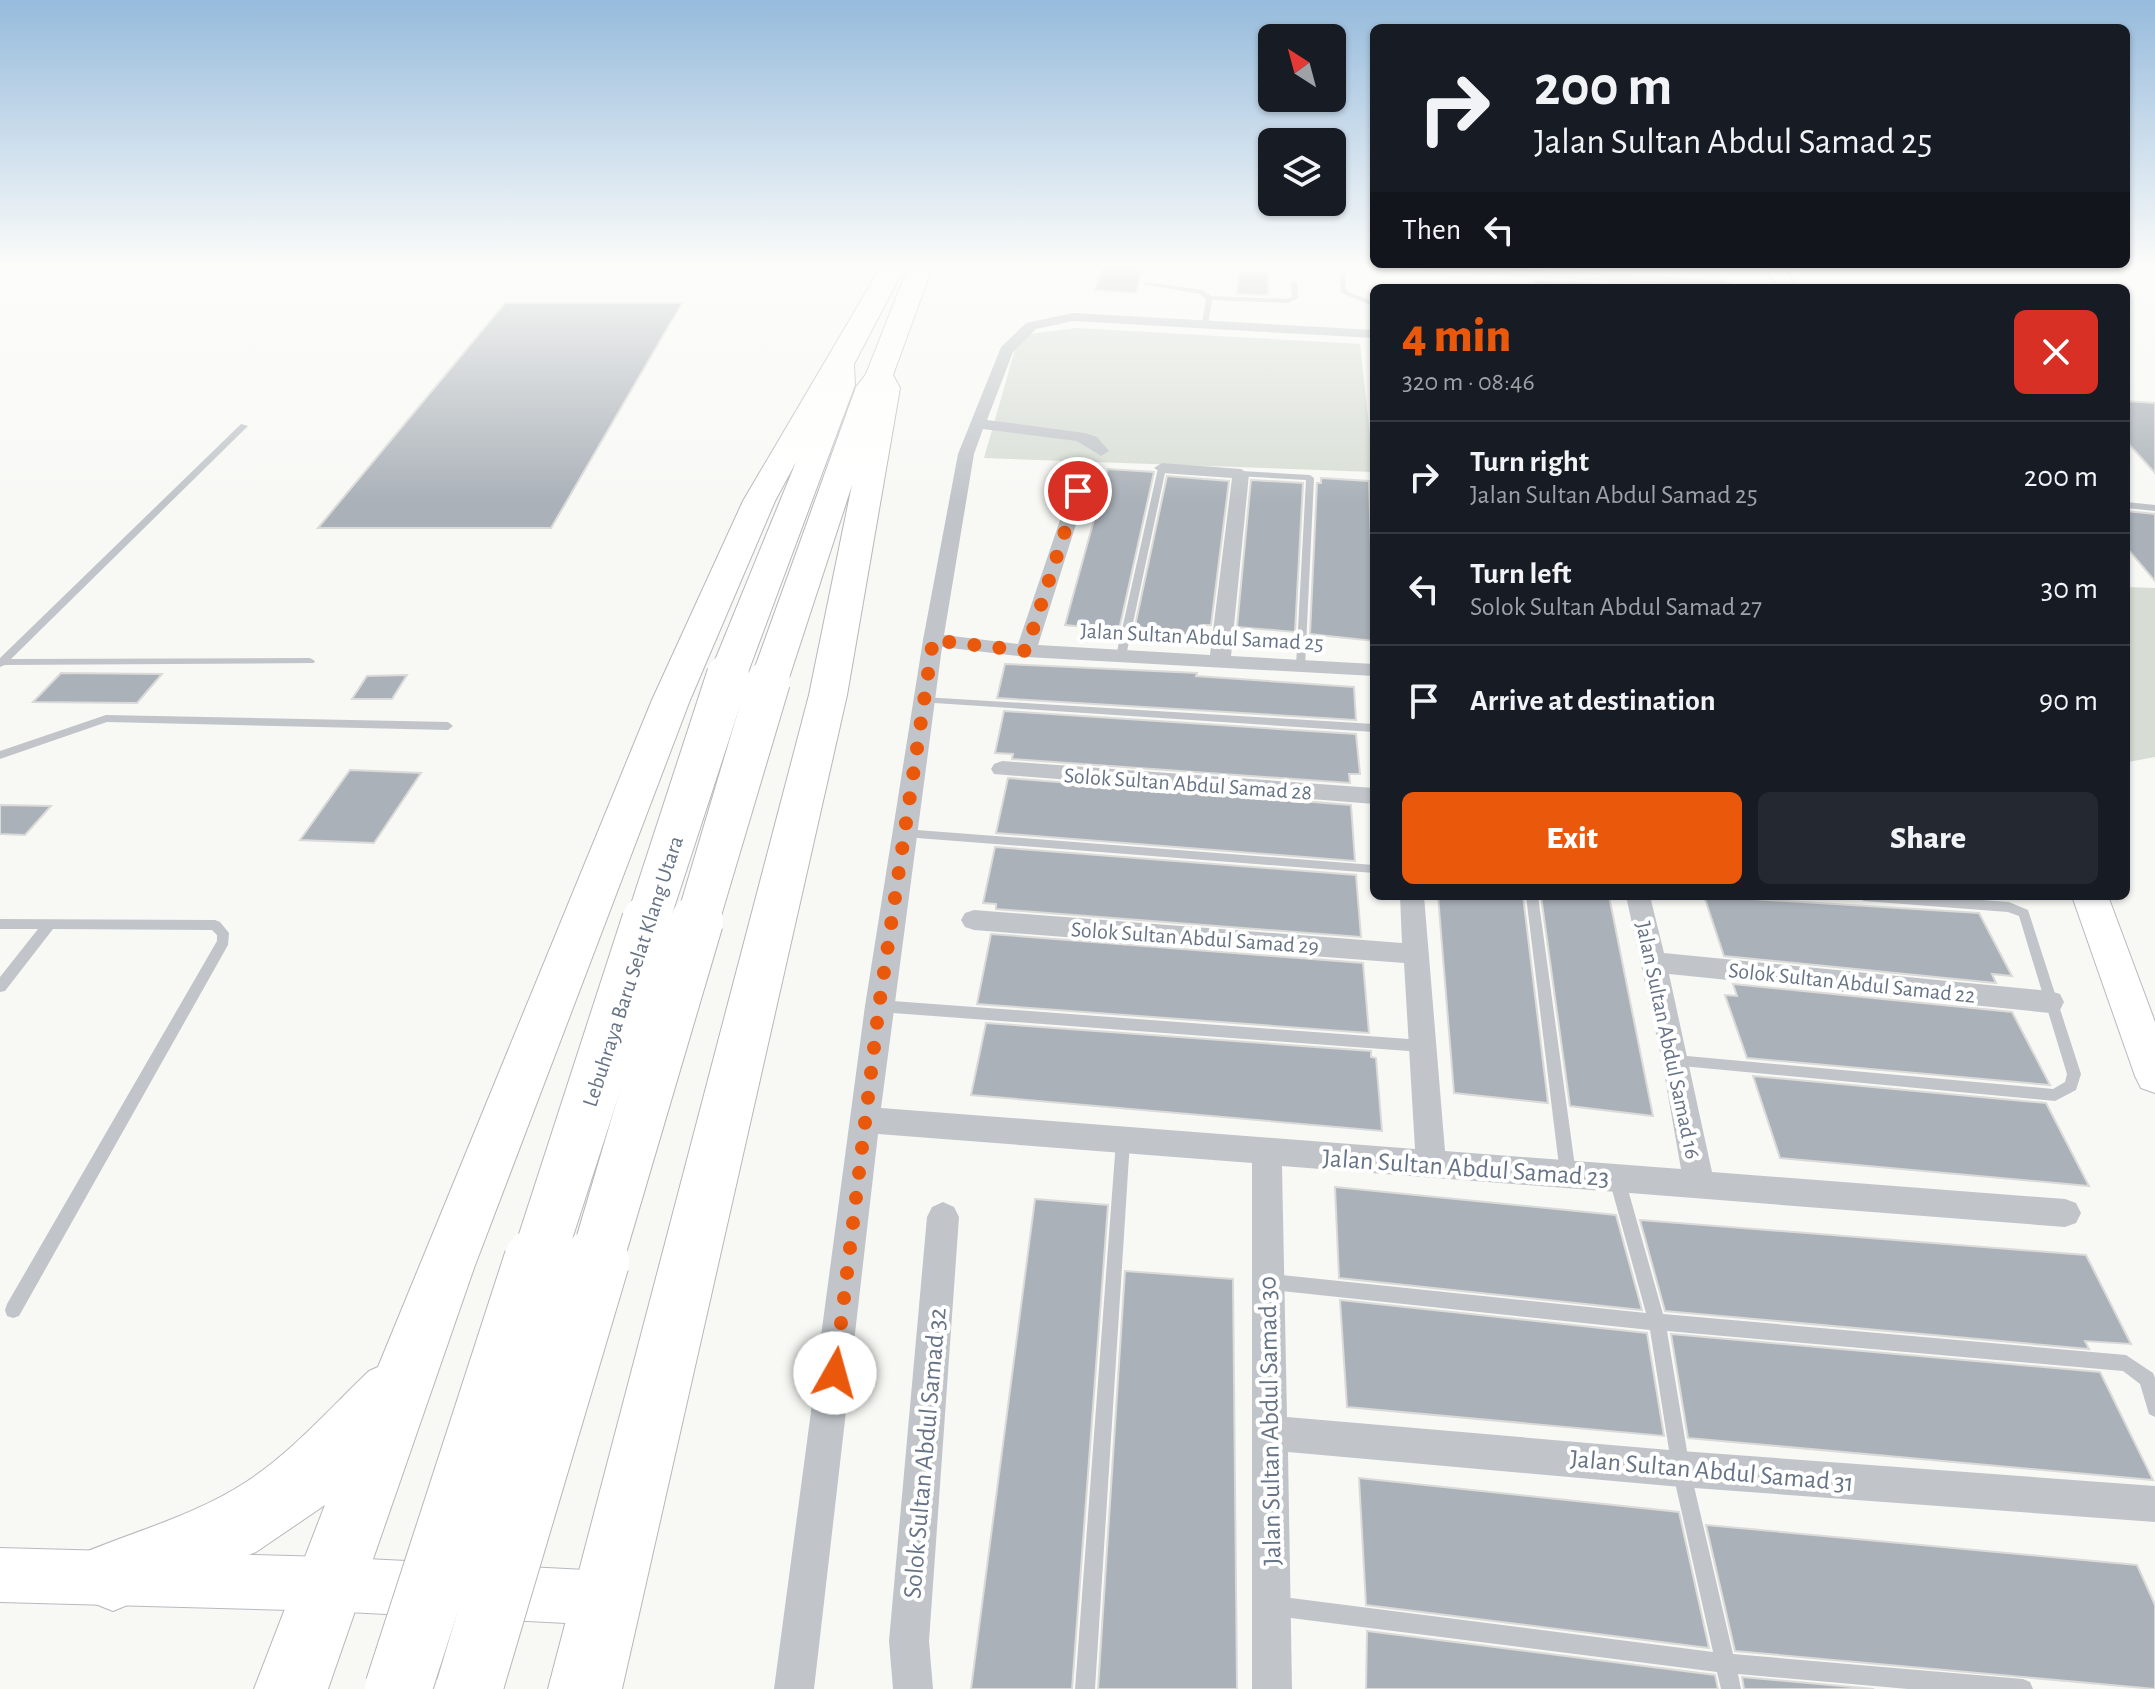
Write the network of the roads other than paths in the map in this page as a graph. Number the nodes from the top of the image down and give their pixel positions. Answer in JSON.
{"nodes":[{"id":1,"x":868,"y":344,"type":"edge"},
{"id":2,"x":875,"y":344,"type":"edge"},
{"id":3,"x":1012,"y":344,"type":"edge"},
{"id":4,"x":860,"y":370,"type":"junction"},
{"id":5,"x":978,"y":424,"type":"junction"},
{"id":6,"x":244,"y":426,"type":"dead end"},
{"id":7,"x":1101,"y":451,"type":"dead end"},
{"id":8,"x":1087,"y":464,"type":"dead end"},
{"id":9,"x":1162,"y":468,"type":"joint"},
{"id":10,"x":1241,"y":474,"type":"junction"},
{"id":11,"x":2130,"y":505,"type":"edge"},
{"id":12,"x":2155,"y":508,"type":"edge"},
{"id":13,"x":933,"y":640,"type":"junction"},
{"id":14,"x":1026,"y":651,"type":"junction"},
{"id":15,"x":1121,"y":656,"type":"junction"},
{"id":16,"x":1220,"y":660,"type":"junction"},
{"id":17,"x":310,"y":661,"type":"dead end"},
{"id":18,"x":1,"y":663,"type":"edge"},
{"id":19,"x":1301,"y":666,"type":"junction"},
{"id":20,"x":1370,"y":670,"type":"edge"},
{"id":21,"x":749,"y":678,"type":"junction"},
{"id":22,"x":923,"y":700,"type":"junction"},
{"id":23,"x":448,"y":726,"type":"dead end"},
{"id":24,"x":1370,"y":728,"type":"edge"},
{"id":25,"x":0,"y":755,"type":"edge"},
{"id":26,"x":1002,"y":769,"type":"dead end"},
{"id":27,"x":1370,"y":796,"type":"edge"},
{"id":28,"x":904,"y":833,"type":"junction"},
{"id":29,"x":1370,"y":869,"type":"edge"},
{"id":30,"x":1412,"y":900,"type":"edge"},
{"id":31,"x":1533,"y":900,"type":"edge"},
{"id":32,"x":1639,"y":900,"type":"edge"},
{"id":33,"x":1915,"y":900,"type":"edge"},
{"id":34,"x":2091,"y":900,"type":"edge"},
{"id":35,"x":974,"y":920,"type":"dead end"},
{"id":36,"x":0,"y":924,"type":"edge"},
{"id":37,"x":49,"y":925,"type":"junction"},
{"id":38,"x":1416,"y":954,"type":"junction"},
{"id":39,"x":1654,"y":962,"type":"junction"},
{"id":40,"x":0,"y":987,"type":"edge"},
{"id":41,"x":2050,"y":1002,"type":"junction"},
{"id":42,"x":879,"y":1006,"type":"junction"},
{"id":43,"x":1422,"y":1046,"type":"junction"},
{"id":44,"x":1676,"y":1061,"type":"junction"},
{"id":45,"x":2155,"y":1076,"type":"edge"},
{"id":46,"x":868,"y":1120,"type":"junction"},
{"id":47,"x":1123,"y":1141,"type":"junction"},
{"id":48,"x":1267,"y":1152,"type":"junction"},
{"id":49,"x":1431,"y":1164,"type":"junction"},
{"id":50,"x":1568,"y":1175,"type":"junction"},
{"id":51,"x":1617,"y":1179,"type":"junction"},
{"id":52,"x":1699,"y":1185,"type":"junction"},
{"id":53,"x":2065,"y":1213,"type":"dead end"},
{"id":54,"x":943,"y":1217,"type":"dead end"},
{"id":55,"x":1268,"y":1282,"type":"junction"},
{"id":56,"x":13,"y":1310,"type":"dead end"},
{"id":57,"x":1657,"y":1322,"type":"junction"},
{"id":58,"x":401,"y":1383,"type":"junction"},
{"id":59,"x":2155,"y":1408,"type":"edge"},
{"id":60,"x":1269,"y":1433,"type":"junction"},
{"id":61,"x":1681,"y":1469,"type":"junction"},
{"id":62,"x":2155,"y":1504,"type":"edge"},
{"id":63,"x":0,"y":1575,"type":"edge"},
{"id":64,"x":113,"y":1576,"type":"junction"},
{"id":65,"x":327,"y":1584,"type":"junction"},
{"id":66,"x":605,"y":1598,"type":"junction"},
{"id":67,"x":1271,"y":1606,"type":"junction"},
{"id":68,"x":1725,"y":1663,"type":"junction"},
{"id":69,"x":291,"y":1689,"type":"edge"},
{"id":70,"x":398,"y":1689,"type":"edge"},
{"id":71,"x":469,"y":1689,"type":"edge"},
{"id":72,"x":585,"y":1689,"type":"edge"},
{"id":73,"x":794,"y":1689,"type":"edge"},
{"id":74,"x":913,"y":1689,"type":"edge"},
{"id":75,"x":1085,"y":1689,"type":"edge"},
{"id":76,"x":1272,"y":1689,"type":"edge"},
{"id":77,"x":1731,"y":1689,"type":"edge"},
{"id":78,"x":2023,"y":1689,"type":"edge"}],
"edges":[{"from":1,"to":4,"type":"highway","name":"Lebuhraya Baru Selat Klang Utara"},
{"from":2,"to":4,"type":"highway","name":"Lebuhraya Baru Selat Klang Utara"},
{"from":3,"to":5,"type":"street"},
{"from":4,"to":21,"type":"highway","name":"Lebuhraya Baru Selat Klang Utara"},
{"from":4,"to":58,"type":"highway"},
{"from":4,"to":66,"type":"highway"},
{"from":5,"to":7,"type":"street"},
{"from":5,"to":13,"type":"street"},
{"from":6,"to":18,"type":"lane"},
{"from":8,"to":14,"type":"street"},
{"from":9,"to":10,"type":"street"},
{"from":9,"to":15,"type":"lane"},
{"from":10,"to":16,"type":"street"},
{"from":10,"to":19,"type":"lane"},
{"from":11,"to":12,"type":"lane"},
{"from":13,"to":14,"type":"street","name":"Jalan Sultan Abdul Samad 25"},
{"from":13,"to":22,"type":"street"},
{"from":14,"to":15,"type":"street","name":"Jalan Sultan Abdul Samad 25"},
{"from":15,"to":16,"type":"street","name":"Jalan Sultan Abdul Samad 25"},
{"from":16,"to":19,"type":"street","name":"Jalan Sultan Abdul Samad 25"},
{"from":17,"to":18,"type":"lane"},
{"from":19,"to":20,"type":"street","name":"Jalan Sultan Abdul Samad 25"},
{"from":21,"to":70,"type":"highway","name":"Lebuhraya Baru Selat Klang Utara","bridge":true},
{"from":21,"to":71,"type":"highway","name":"Lebuhraya Baru Selat Klang Utara","bridge":true},
{"from":22,"to":24,"type":"lane"},
{"from":22,"to":28,"type":"street"},
{"from":23,"to":25,"type":"lane"},
{"from":26,"to":27,"type":"street","name":"Solok Sultan Abdul Samad 28"},
{"from":28,"to":29,"type":"lane"},
{"from":28,"to":42,"type":"street"},
{"from":30,"to":38,"type":"street"},
{"from":31,"to":50,"type":"lane"},
{"from":32,"to":39,"type":"street","name":"Jalan Sultan Abdul Samad 16"},
{"from":33,"to":41,"type":"lane"},
{"from":34,"to":45,"type":"street"},
{"from":35,"to":38,"type":"street","name":"Solok Sultan Abdul Samad 29"},
{"from":36,"to":37,"type":"lane"},
{"from":37,"to":40,"type":"lane"},
{"from":37,"to":56,"type":"lane"},
{"from":38,"to":43,"type":"street"},
{"from":39,"to":41,"type":"street","name":"Solok Sultan Abdul Samad 22"},
{"from":39,"to":44,"type":"street","name":"Jalan Sultan Abdul Samad 16"},
{"from":41,"to":44,"type":"lane"},
{"from":42,"to":43,"type":"lane"},
{"from":42,"to":46,"type":"street"},
{"from":43,"to":49,"type":"street"},
{"from":44,"to":52,"type":"street","name":"Jalan Sultan Abdul Samad 16"},
{"from":46,"to":47,"type":"street","name":"Jalan Sultan Abdul Samad 23"},
{"from":46,"to":73,"type":"street"},
{"from":47,"to":48,"type":"street","name":"Jalan Sultan Abdul Samad 23"},
{"from":47,"to":75,"type":"lane"},
{"from":48,"to":49,"type":"street","name":"Jalan Sultan Abdul Samad 23"},
{"from":48,"to":55,"type":"street","name":"Jalan Sultan Abdul Samad 30"},
{"from":49,"to":50,"type":"street","name":"Jalan Sultan Abdul Samad 23"},
{"from":50,"to":51,"type":"street","name":"Jalan Sultan Abdul Samad 23"},
{"from":51,"to":52,"type":"street","name":"Jalan Sultan Abdul Samad 23"},
{"from":51,"to":57,"type":"lane"},
{"from":52,"to":53,"type":"street","name":"Jalan Sultan Abdul Samad 23"},
{"from":54,"to":74,"type":"street","name":"Solok Sultan Abdul Samad 32"},
{"from":55,"to":57,"type":"lane"},
{"from":55,"to":60,"type":"street","name":"Jalan Sultan Abdul Samad 30"},
{"from":57,"to":59,"type":"lane"},
{"from":57,"to":61,"type":"lane"},
{"from":58,"to":64,"type":"highway"},
{"from":58,"to":65,"type":"highway"},
{"from":60,"to":61,"type":"street","name":"Jalan Sultan Abdul Samad 31"},
{"from":60,"to":67,"type":"street","name":"Jalan Sultan Abdul Samad 30"},
{"from":61,"to":62,"type":"street","name":"Jalan Sultan Abdul Samad 31"},
{"from":61,"to":68,"type":"lane"},
{"from":63,"to":64,"type":"street"},
{"from":64,"to":65,"type":"street"},
{"from":65,"to":66,"type":"street"},
{"from":65,"to":69,"type":"highway"},
{"from":66,"to":72,"type":"highway"},
{"from":67,"to":68,"type":"lane"},
{"from":67,"to":76,"type":"street","name":"Jalan Sultan Abdul Samad 30"},
{"from":68,"to":77,"type":"lane"},
{"from":68,"to":78,"type":"lane"}]}
